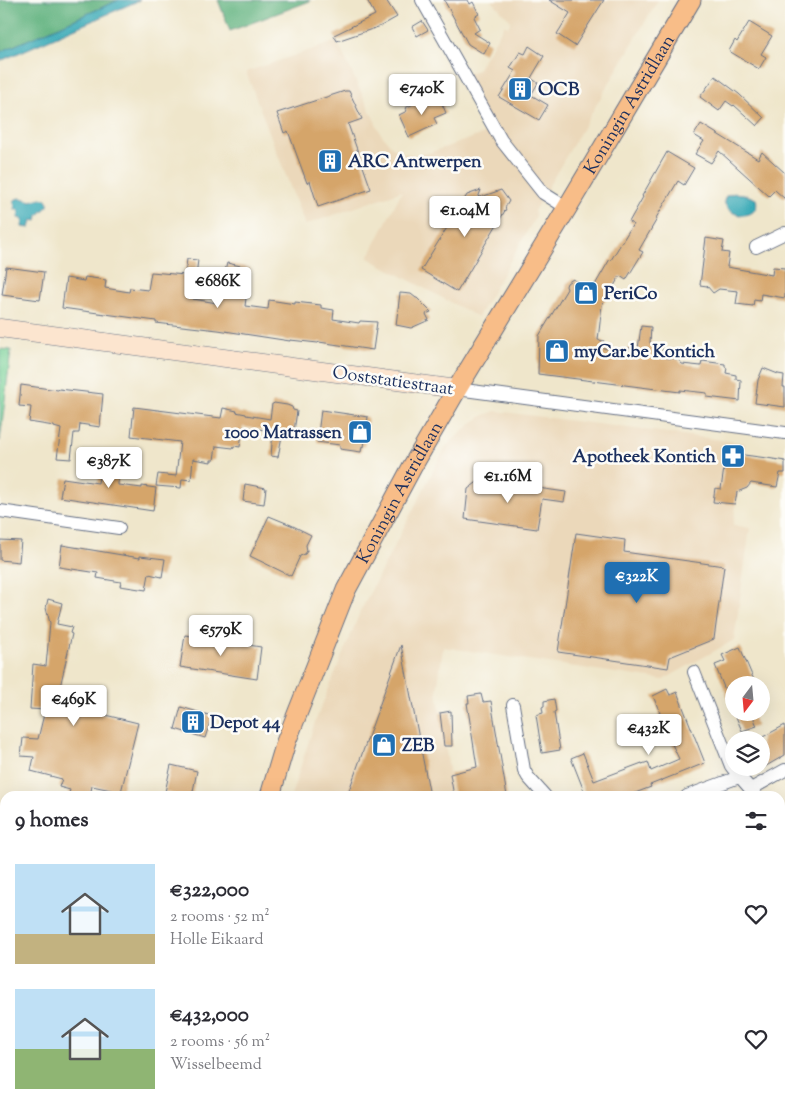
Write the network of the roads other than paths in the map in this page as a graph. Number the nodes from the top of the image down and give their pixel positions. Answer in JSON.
{"nodes":[{"id":1,"x":422,"y":0,"type":"edge"},
{"id":2,"x":691,"y":0,"type":"edge"},
{"id":3,"x":567,"y":208,"type":"junction"},
{"id":4,"x":785,"y":233,"type":"edge"},
{"id":5,"x":756,"y":247,"type":"dead end"},
{"id":6,"x":0,"y":328,"type":"edge"},
{"id":7,"x":457,"y":389,"type":"junction"},
{"id":8,"x":785,"y":433,"type":"edge"},
{"id":9,"x":0,"y":511,"type":"edge"},
{"id":10,"x":119,"y":528,"type":"dead end"},
{"id":11,"x":694,"y":672,"type":"dead end"},
{"id":12,"x":513,"y":705,"type":"dead end"},
{"id":13,"x":785,"y":770,"type":"edge"},
{"id":14,"x":739,"y":777,"type":"junction"},
{"id":15,"x":271,"y":791,"type":"edge"},
{"id":16,"x":540,"y":791,"type":"edge"},
{"id":17,"x":701,"y":791,"type":"edge"},
{"id":18,"x":751,"y":791,"type":"edge"},
{"id":19,"x":756,"y":791,"type":"edge"}],
"edges":[{"from":1,"to":3,"type":"street"},
{"from":2,"to":3,"type":"main road","name":"Koningin Astridlaan"},
{"from":3,"to":7,"type":"main road","name":"Koningin Astridlaan"},
{"from":4,"to":5,"type":"street"},
{"from":6,"to":7,"type":"street","name":"Ooststatiestraat"},
{"from":7,"to":8,"type":"street","name":"Ooststatiestraat"},
{"from":7,"to":15,"type":"main road","name":"Koningin Astridlaan"},
{"from":9,"to":10,"type":"street"},
{"from":11,"to":14,"type":"street"},
{"from":12,"to":16,"type":"street"},
{"from":13,"to":19,"type":"street"},
{"from":14,"to":17,"type":"street"},
{"from":14,"to":18,"type":"street"}]}
